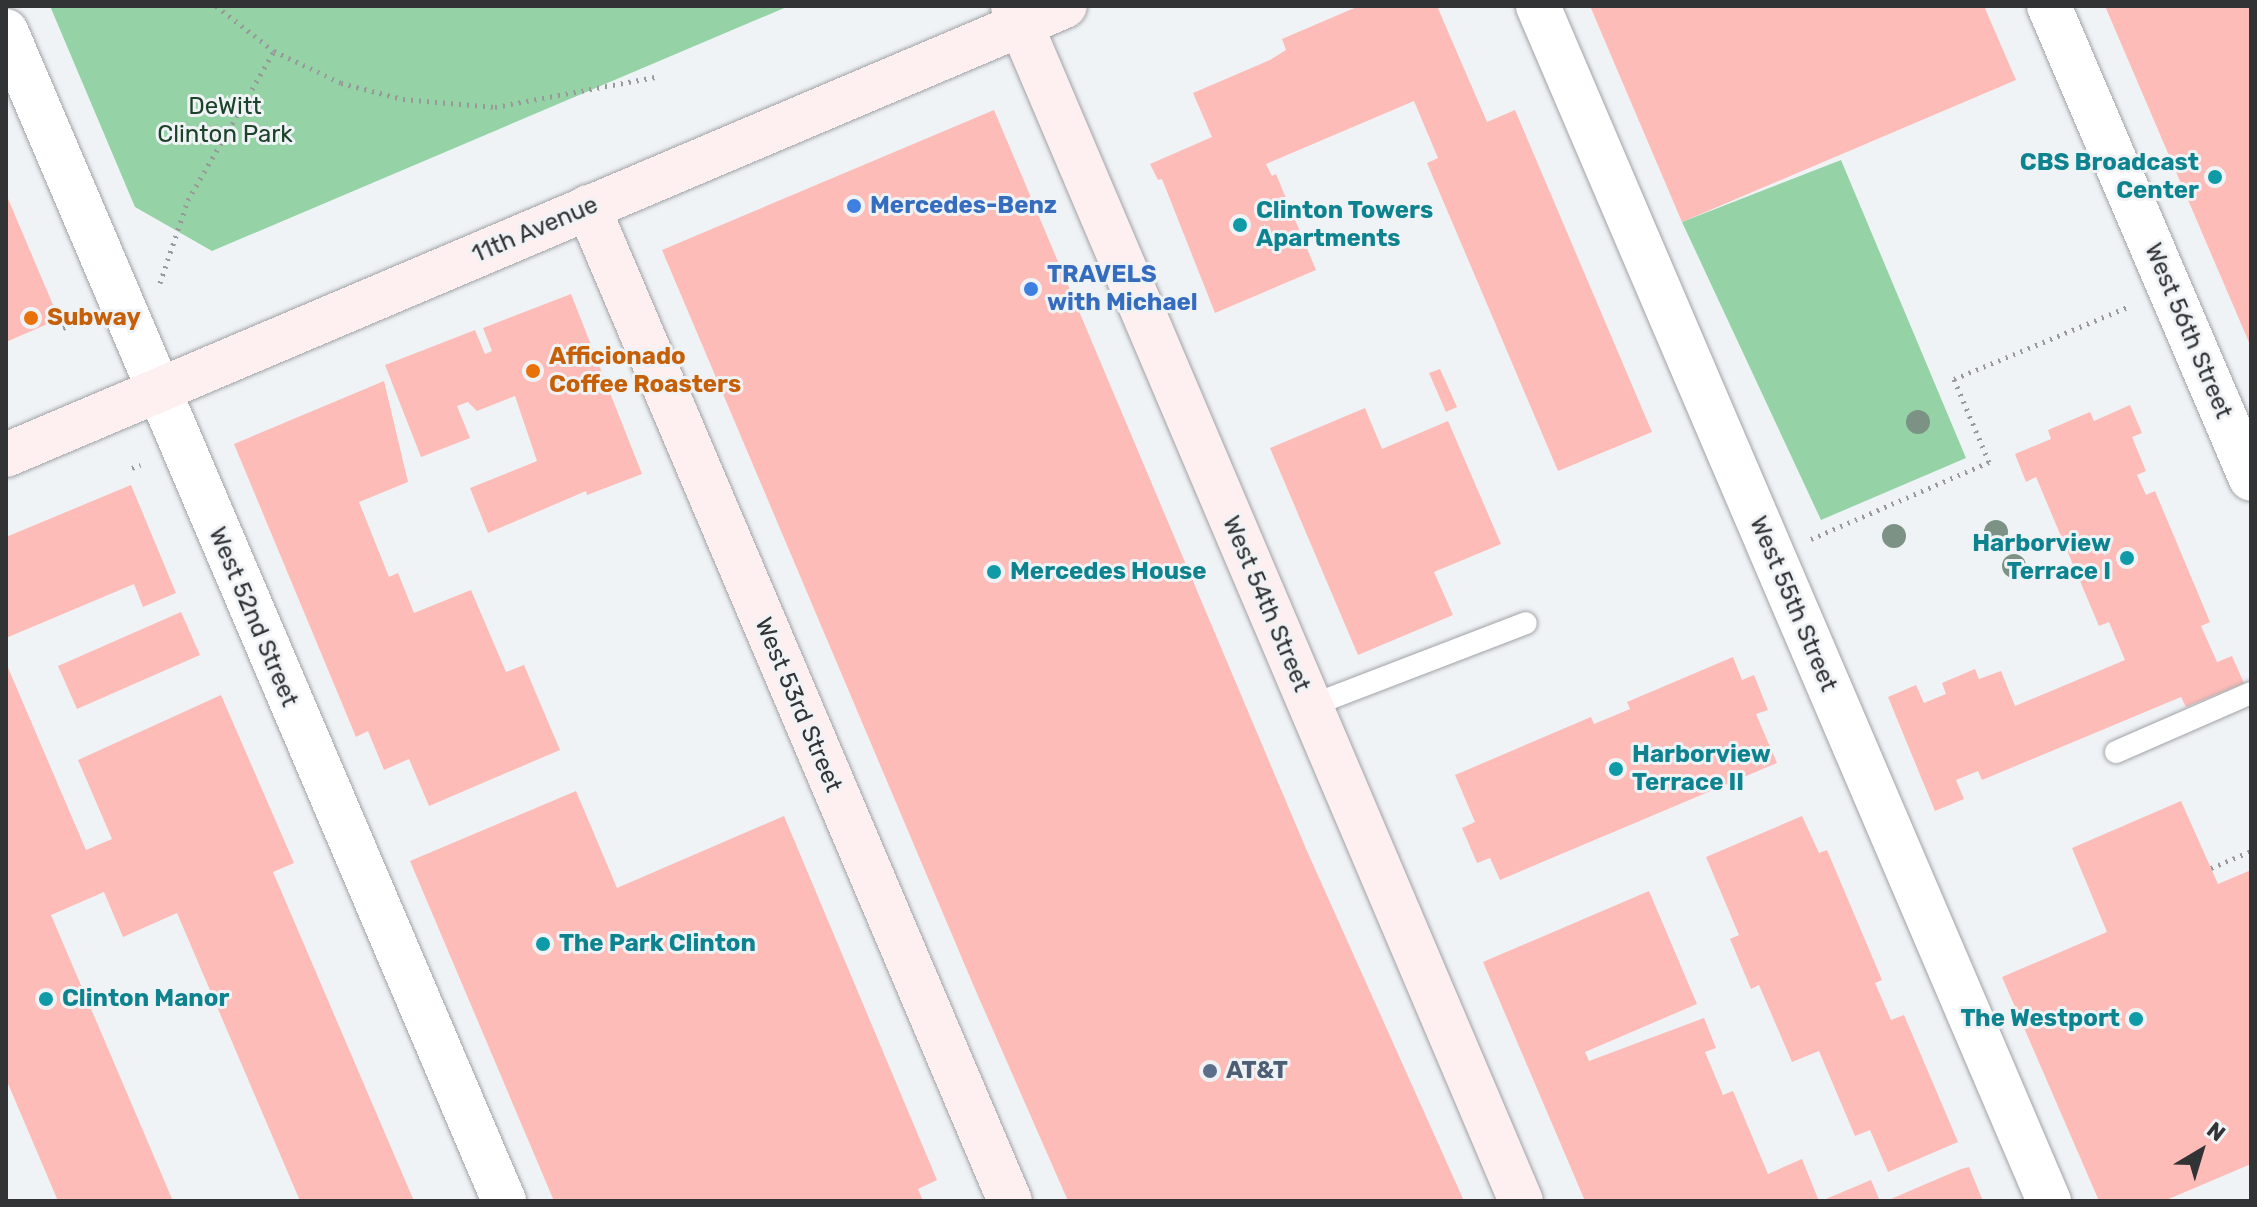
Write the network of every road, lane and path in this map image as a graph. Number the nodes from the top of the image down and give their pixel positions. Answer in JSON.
{"nodes":[{"id":1,"x":216,"y":6,"type":"edge"},
{"id":2,"x":1065,"y":6,"type":"edge"},
{"id":3,"x":1538,"y":6,"type":"edge"},
{"id":4,"x":2049,"y":6,"type":"edge"},
{"id":5,"x":1016,"y":16,"type":"edge"},
{"id":6,"x":6,"y":31,"type":"edge"},
{"id":7,"x":274,"y":51,"type":"junction"},
{"id":8,"x":655,"y":77,"type":"dead end"},
{"id":9,"x":588,"y":207,"type":"junction"},
{"id":10,"x":159,"y":288,"type":"dead end"},
{"id":11,"x":2130,"y":306,"type":"dead end"},
{"id":12,"x":77,"y":322,"type":"dead end"},
{"id":13,"x":63,"y":328,"type":"dead end"},
{"id":14,"x":157,"y":392,"type":"junction"},
{"id":15,"x":6,"y":455,"type":"edge"},
{"id":16,"x":140,"y":465,"type":"dead end"},
{"id":17,"x":132,"y":468,"type":"dead end"},
{"id":18,"x":2251,"y":479,"type":"edge"},
{"id":19,"x":1809,"y":540,"type":"dead end"},
{"id":20,"x":1526,"y":623,"type":"dead end"},
{"id":21,"x":2251,"y":693,"type":"edge"},
{"id":22,"x":1310,"y":706,"type":"junction"},
{"id":23,"x":2116,"y":752,"type":"dead end"},
{"id":24,"x":2251,"y":851,"type":"edge"},
{"id":25,"x":2211,"y":868,"type":"dead end"},
{"id":26,"x":504,"y":1201,"type":"edge"},
{"id":27,"x":1010,"y":1201,"type":"edge"},
{"id":28,"x":1521,"y":1201,"type":"edge"},
{"id":29,"x":2049,"y":1201,"type":"edge"}],
"edges":[{"from":1,"to":7,"type":"path"},
{"from":2,"to":5,"type":"main road","name":"11th Avenue"},
{"from":3,"to":29,"type":"street","name":"West 55th Street"},
{"from":4,"to":18,"type":"street","name":"West 56th Street"},
{"from":5,"to":9,"type":"main road","name":"11th Avenue"},
{"from":5,"to":22,"type":"main road","name":"West 54th Street"},
{"from":6,"to":14,"type":"street","name":"West 52nd Street"},
{"from":7,"to":8,"type":"path"},
{"from":7,"to":10,"type":"path"},
{"from":9,"to":14,"type":"main road","name":"11th Avenue"},
{"from":9,"to":27,"type":"main road","name":"West 53rd Street"},
{"from":11,"to":19,"type":"path"},
{"from":12,"to":13,"type":"path"},
{"from":14,"to":15,"type":"main road","name":"11th Avenue"},
{"from":14,"to":26,"type":"street","name":"West 52nd Street"},
{"from":16,"to":17,"type":"path"},
{"from":20,"to":22,"type":"lane"},
{"from":21,"to":23,"type":"lane"},
{"from":22,"to":28,"type":"main road","name":"West 54th Street"},
{"from":24,"to":25,"type":"path"}]}
